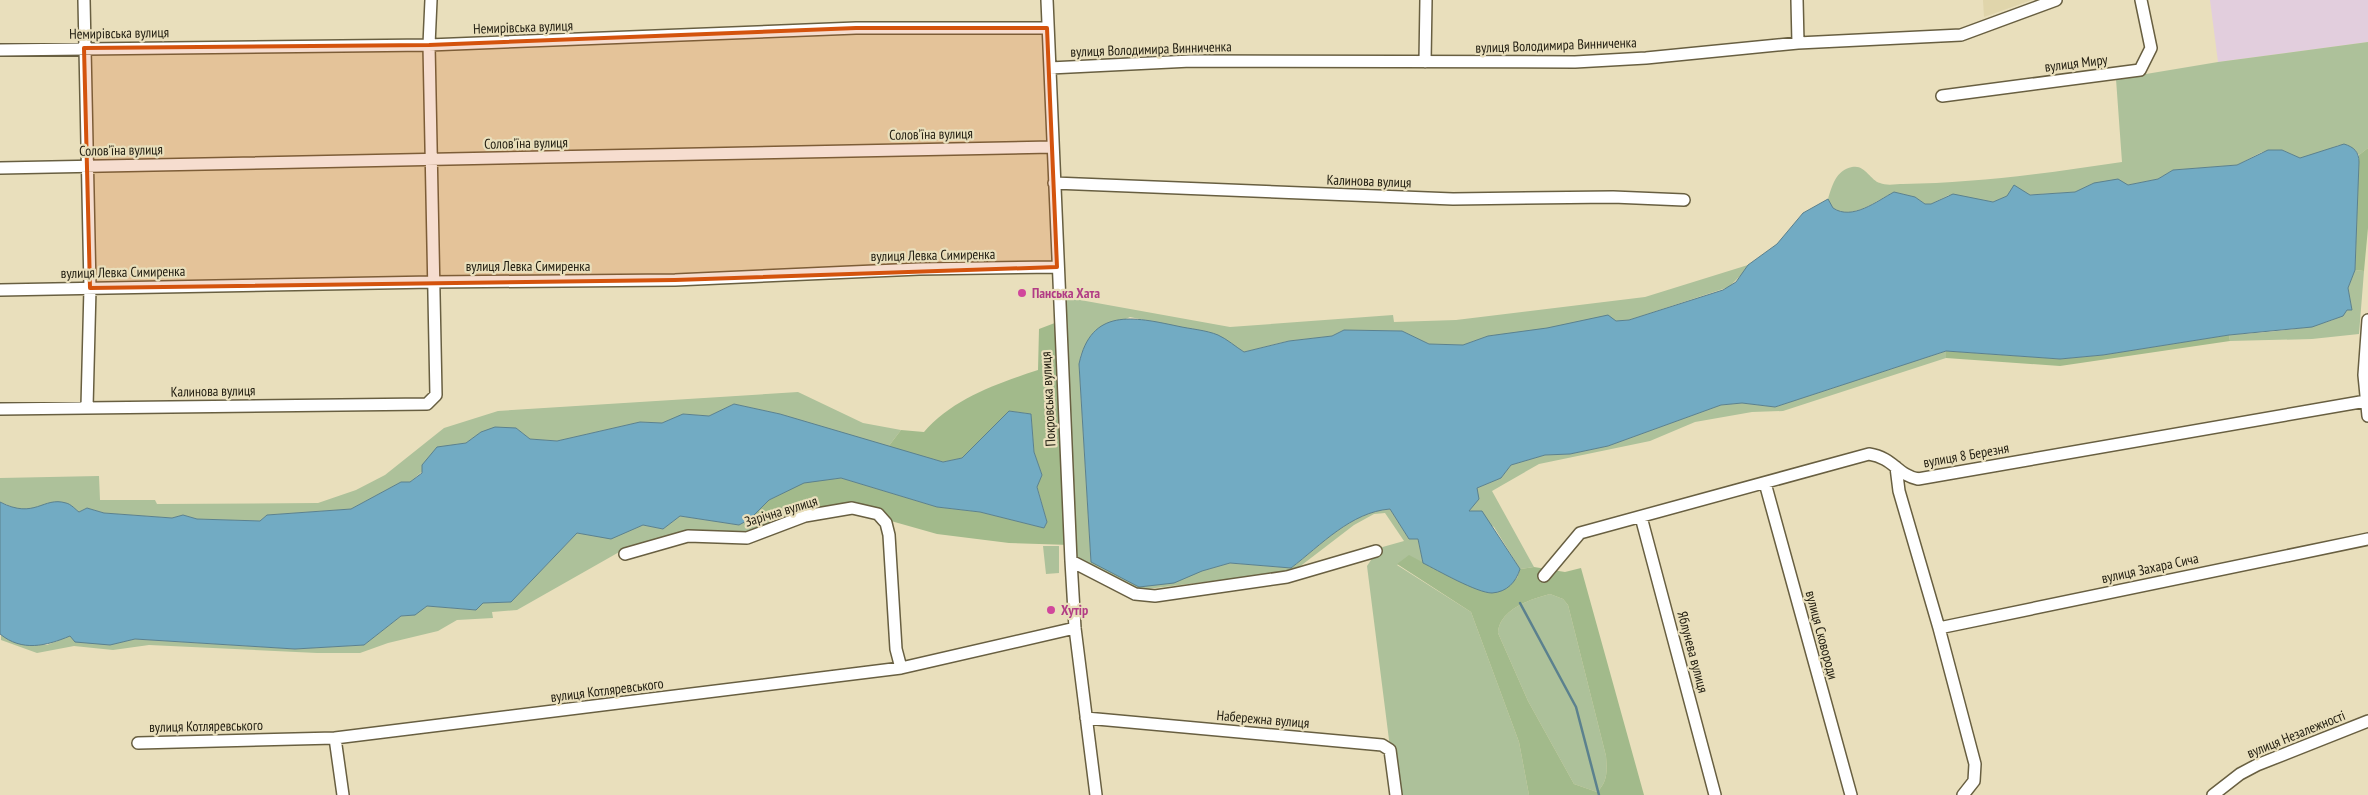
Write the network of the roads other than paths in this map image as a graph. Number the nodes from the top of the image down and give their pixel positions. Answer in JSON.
{"nodes":[{"id":1,"x":84,"y":0,"type":"edge"},
{"id":2,"x":431,"y":0,"type":"edge"},
{"id":3,"x":1046,"y":0,"type":"edge"},
{"id":4,"x":1426,"y":0,"type":"edge"},
{"id":5,"x":1797,"y":0,"type":"edge"},
{"id":6,"x":2056,"y":0,"type":"edge"},
{"id":7,"x":2141,"y":0,"type":"edge"},
{"id":8,"x":1047,"y":28,"type":"junction"},
{"id":9,"x":1798,"y":43,"type":"junction"},
{"id":10,"x":428,"y":45,"type":"junction"},
{"id":11,"x":84,"y":48,"type":"junction"},
{"id":12,"x":0,"y":50,"type":"edge"},
{"id":13,"x":1426,"y":62,"type":"junction"},
{"id":14,"x":1050,"y":68,"type":"junction"},
{"id":15,"x":1942,"y":96,"type":"dead end"},
{"id":16,"x":1052,"y":147,"type":"junction"},
{"id":17,"x":432,"y":160,"type":"junction"},
{"id":18,"x":88,"y":166,"type":"junction"},
{"id":19,"x":0,"y":168,"type":"edge"},
{"id":20,"x":1054,"y":183,"type":"junction"},
{"id":21,"x":1684,"y":200,"type":"dead end"},
{"id":22,"x":1057,"y":267,"type":"junction"},
{"id":23,"x":433,"y":282,"type":"junction"},
{"id":24,"x":90,"y":288,"type":"junction"},
{"id":25,"x":0,"y":290,"type":"edge"},
{"id":26,"x":2368,"y":320,"type":"edge"},
{"id":27,"x":2366,"y":401,"type":"junction"},
{"id":28,"x":87,"y":407,"type":"junction"},
{"id":29,"x":0,"y":409,"type":"edge"},
{"id":30,"x":2368,"y":416,"type":"edge"},
{"id":31,"x":1896,"y":467,"type":"junction"},
{"id":32,"x":1765,"y":483,"type":"junction"},
{"id":33,"x":1642,"y":517,"type":"junction"},
{"id":34,"x":2368,"y":539,"type":"edge"},
{"id":35,"x":1376,"y":551,"type":"dead end"},
{"id":36,"x":625,"y":554,"type":"dead end"},
{"id":37,"x":1071,"y":561,"type":"junction"},
{"id":38,"x":1544,"y":576,"type":"dead end"},
{"id":39,"x":1075,"y":628,"type":"junction"},
{"id":40,"x":1939,"y":628,"type":"junction"},
{"id":41,"x":901,"y":668,"type":"junction"},
{"id":42,"x":1086,"y":718,"type":"junction"},
{"id":43,"x":2368,"y":722,"type":"edge"},
{"id":44,"x":335,"y":738,"type":"junction"},
{"id":45,"x":138,"y":743,"type":"dead end"},
{"id":46,"x":343,"y":795,"type":"edge"},
{"id":47,"x":1096,"y":795,"type":"edge"},
{"id":48,"x":1396,"y":795,"type":"edge"},
{"id":49,"x":1715,"y":795,"type":"edge"},
{"id":50,"x":1851,"y":795,"type":"edge"},
{"id":51,"x":1963,"y":795,"type":"edge"},
{"id":52,"x":2213,"y":795,"type":"edge"}],
"edges":[{"from":1,"to":11,"type":"street"},
{"from":2,"to":10,"type":"street"},
{"from":3,"to":8,"type":"street","name":"Покровська вулиця"},
{"from":4,"to":13,"type":"street"},
{"from":5,"to":9,"type":"street"},
{"from":6,"to":9,"type":"street","name":"вулиця Володимира Винниченка"},
{"from":7,"to":15,"type":"street","name":"вулиця Миру"},
{"from":8,"to":10,"type":"street","name":"Немирівська вулиця"},
{"from":8,"to":14,"type":"street","name":"Покровська вулиця"},
{"from":9,"to":13,"type":"street","name":"вулиця Володимира Винниченка"},
{"from":10,"to":11,"type":"street","name":"Немирівська вулиця"},
{"from":10,"to":17,"type":"street"},
{"from":11,"to":12,"type":"street","name":"Немирівська вулиця"},
{"from":11,"to":18,"type":"street"},
{"from":13,"to":14,"type":"street","name":"вулиця Володимира Винниченка"},
{"from":14,"to":16,"type":"street","name":"Покровська вулиця"},
{"from":16,"to":17,"type":"street","name":"Соловʼїна вулиця"},
{"from":16,"to":20,"type":"street","name":"Покровська вулиця"},
{"from":17,"to":18,"type":"street","name":"Соловʼїна вулиця"},
{"from":17,"to":23,"type":"street"},
{"from":18,"to":19,"type":"street","name":"Соловʼїна вулиця"},
{"from":18,"to":24,"type":"street"},
{"from":20,"to":21,"type":"street","name":"Калинова вулиця"},
{"from":20,"to":22,"type":"street","name":"Покровська вулиця"},
{"from":22,"to":23,"type":"street","name":"вулиця Левка Симиренка"},
{"from":22,"to":37,"type":"street","name":"Покровська вулиця"},
{"from":23,"to":24,"type":"street","name":"вулиця Левка Симиренка"},
{"from":23,"to":28,"type":"street","name":"Калинова вулиця"},
{"from":24,"to":25,"type":"street","name":"вулиця Левка Симиренка"},
{"from":24,"to":28,"type":"street"},
{"from":26,"to":27,"type":"street"},
{"from":27,"to":30,"type":"street"},
{"from":27,"to":31,"type":"street","name":"вулиця 8 Березня"},
{"from":28,"to":29,"type":"street","name":"Калинова вулиця"},
{"from":31,"to":32,"type":"street","name":"вулиця 8 Березня"},
{"from":31,"to":40,"type":"street"},
{"from":32,"to":33,"type":"street","name":"вулиця 8 Березня"},
{"from":32,"to":50,"type":"street","name":"вулиця Сковороди"},
{"from":33,"to":38,"type":"street","name":"вулиця 8 Березня"},
{"from":33,"to":49,"type":"street","name":"Яблунева вулиця"},
{"from":34,"to":40,"type":"street","name":"вулиця Захара Сича"},
{"from":35,"to":37,"type":"street"},
{"from":36,"to":41,"type":"street","name":"Зарічна вулиця"},
{"from":37,"to":39,"type":"street","name":"Покровська вулиця"},
{"from":39,"to":41,"type":"street","name":"вулиця Котляревського"},
{"from":39,"to":42,"type":"street","name":"Покровська вулиця"},
{"from":40,"to":51,"type":"street"},
{"from":41,"to":44,"type":"street","name":"вулиця Котляревського"},
{"from":42,"to":47,"type":"street","name":"Покровська вулиця"},
{"from":42,"to":48,"type":"street","name":"Набережна вулиця"},
{"from":43,"to":52,"type":"street","name":"вулиця Незалежності"},
{"from":44,"to":45,"type":"street","name":"вулиця Котляревського"},
{"from":44,"to":46,"type":"street"}]}
